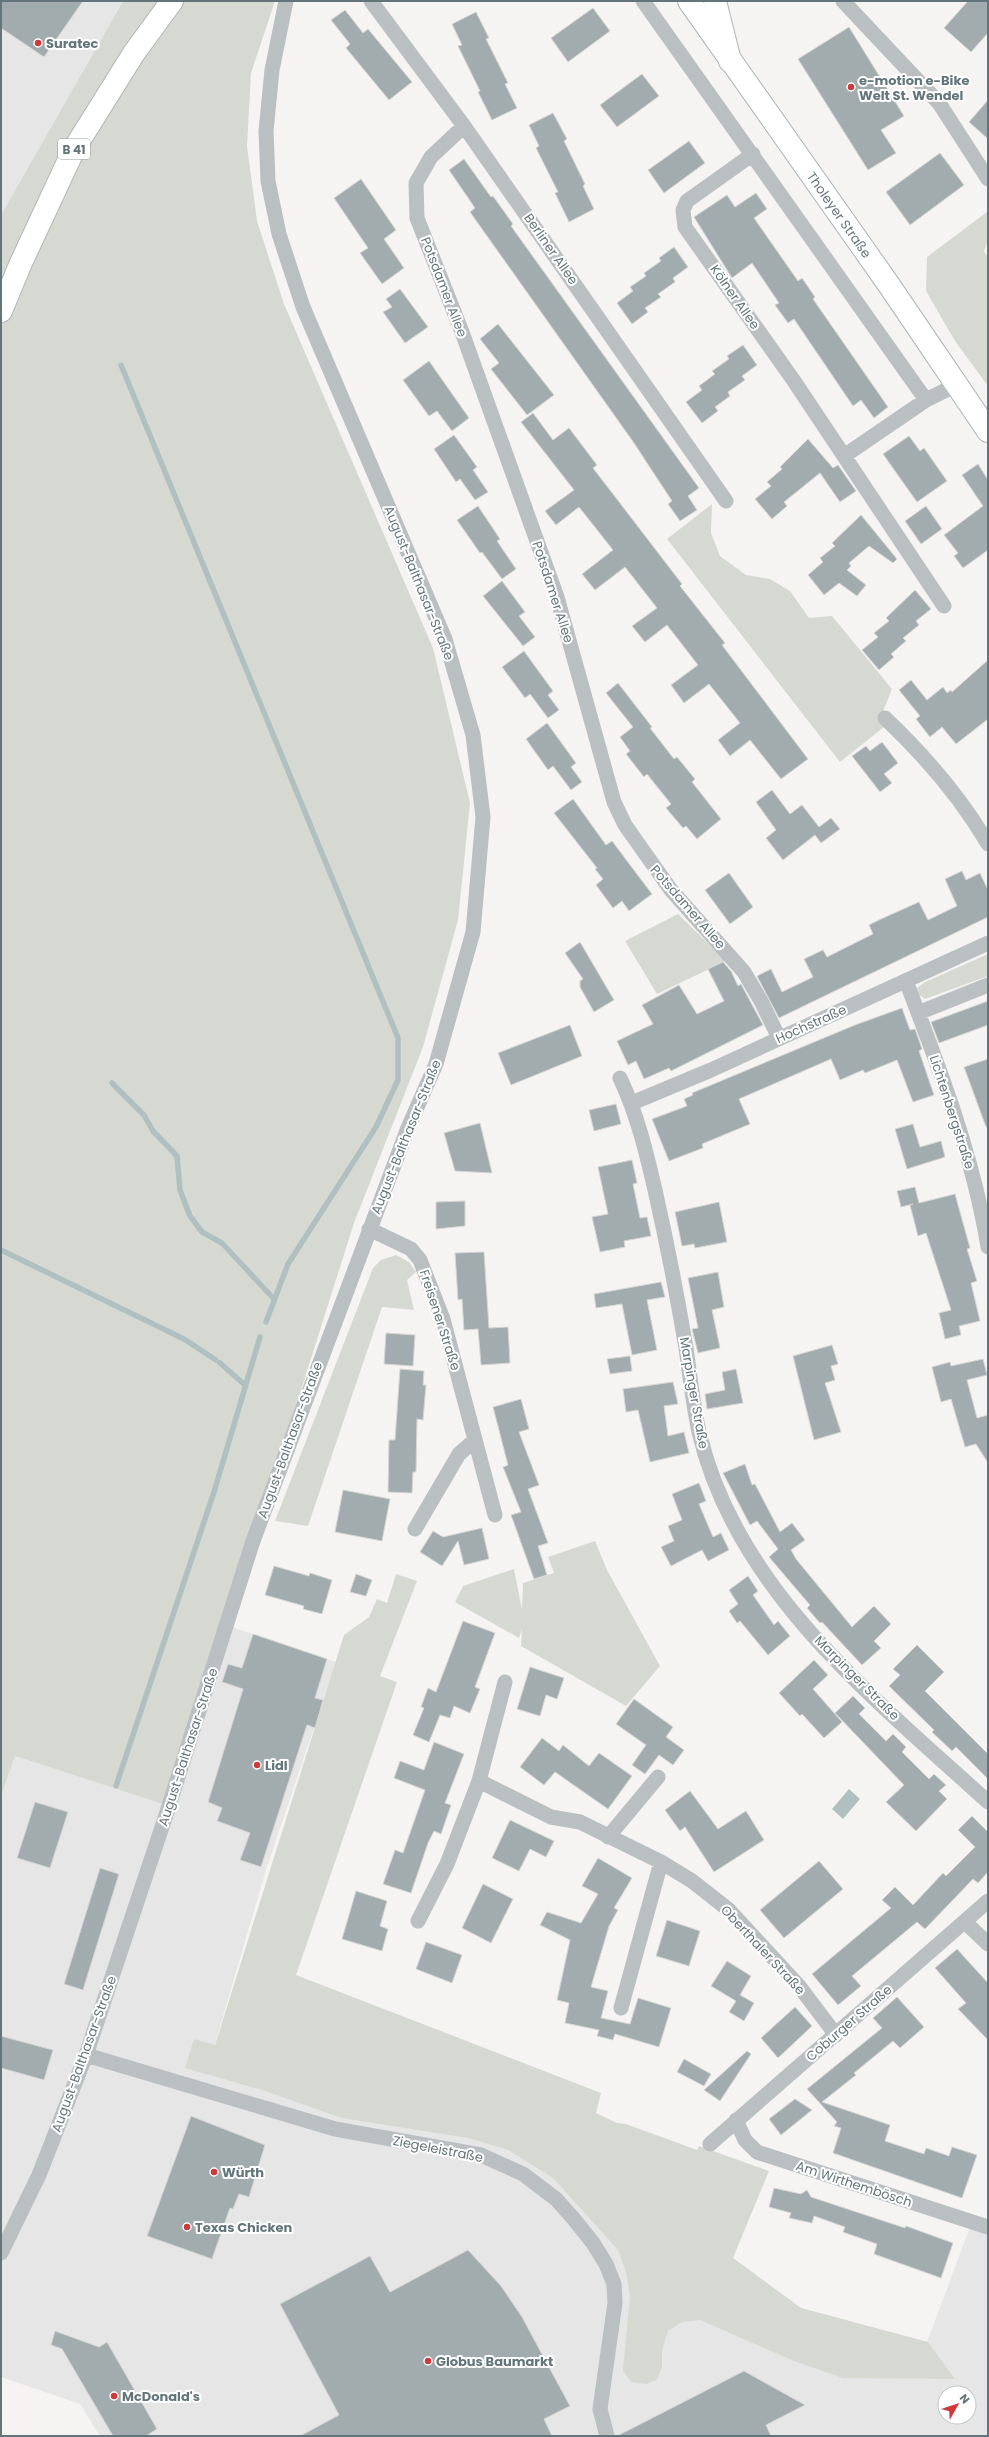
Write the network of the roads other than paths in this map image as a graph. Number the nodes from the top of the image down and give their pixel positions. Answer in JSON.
{"nodes":[{"id":1,"x":172,"y":1,"type":"edge"},
{"id":2,"x":286,"y":1,"type":"edge"},
{"id":3,"x":372,"y":1,"type":"edge"},
{"id":4,"x":643,"y":1,"type":"edge"},
{"id":5,"x":689,"y":1,"type":"edge"},
{"id":6,"x":715,"y":1,"type":"edge"},
{"id":7,"x":843,"y":1,"type":"edge"},
{"id":8,"x":730,"y":61,"type":"junction"},
{"id":9,"x":464,"y":126,"type":"junction"},
{"id":10,"x":753,"y":154,"type":"junction"},
{"id":11,"x":988,"y":179,"type":"edge"},
{"id":12,"x":1,"y":311,"type":"edge"},
{"id":13,"x":956,"y":385,"type":"junction"},
{"id":14,"x":926,"y":400,"type":"junction"},
{"id":15,"x":988,"y":431,"type":"edge"},
{"id":16,"x":844,"y":456,"type":"junction"},
{"id":17,"x":726,"y":501,"type":"dead end"},
{"id":18,"x":944,"y":606,"type":"dead end"},
{"id":19,"x":885,"y":718,"type":"dead end"},
{"id":20,"x":988,"y":844,"type":"edge"},
{"id":21,"x":988,"y":943,"type":"edge"},
{"id":22,"x":906,"y":981,"type":"junction"},
{"id":23,"x":988,"y":985,"type":"edge"},
{"id":24,"x":918,"y":1013,"type":"junction"},
{"id":25,"x":779,"y":1038,"type":"junction"},
{"id":26,"x":620,"y":1078,"type":"dead end"},
{"id":27,"x":632,"y":1103,"type":"junction"},
{"id":28,"x":369,"y":1229,"type":"junction"},
{"id":29,"x":988,"y":1247,"type":"edge"},
{"id":30,"x":475,"y":1440,"type":"junction"},
{"id":31,"x":495,"y":1515,"type":"dead end"},
{"id":32,"x":415,"y":1529,"type":"dead end"},
{"id":33,"x":505,"y":1682,"type":"dead end"},
{"id":34,"x":658,"y":1777,"type":"dead end"},
{"id":35,"x":479,"y":1781,"type":"junction"},
{"id":36,"x":988,"y":1802,"type":"edge"},
{"id":37,"x":608,"y":1837,"type":"junction"},
{"id":38,"x":661,"y":1862,"type":"junction"},
{"id":39,"x":988,"y":1901,"type":"edge"},
{"id":40,"x":418,"y":1921,"type":"dead end"},
{"id":41,"x":965,"y":1922,"type":"junction"},
{"id":42,"x":988,"y":1944,"type":"edge"},
{"id":43,"x":622,"y":2008,"type":"dead end"},
{"id":44,"x":836,"y":2035,"type":"junction"},
{"id":45,"x":86,"y":2055,"type":"junction"},
{"id":46,"x":736,"y":2120,"type":"junction"},
{"id":47,"x":710,"y":2144,"type":"dead end"},
{"id":48,"x":988,"y":2227,"type":"edge"},
{"id":49,"x":1,"y":2253,"type":"edge"},
{"id":50,"x":607,"y":2436,"type":"edge"}],
"edges":[{"from":1,"to":12,"type":"main road","number":"B 41"},
{"from":2,"to":28,"type":"street","name":"August-Balthasar-Straße"},
{"from":3,"to":9,"type":"street","name":"Berliner Allee"},
{"from":4,"to":10,"type":"street"},
{"from":5,"to":8,"type":"main road","name":"Tholeyer Straße"},
{"from":6,"to":8,"type":"main road"},
{"from":7,"to":11,"type":"street"},
{"from":8,"to":13,"type":"main road","name":"Tholeyer Straße"},
{"from":9,"to":17,"type":"street","name":"Berliner Allee"},
{"from":9,"to":25,"type":"street","name":"Potsdamer Allee"},
{"from":10,"to":14,"type":"street"},
{"from":10,"to":16,"type":"street","name":"Kölner Allee"},
{"from":13,"to":14,"type":"street"},
{"from":13,"to":15,"type":"main road","name":"Tholeyer Straße"},
{"from":14,"to":16,"type":"street"},
{"from":16,"to":18,"type":"street","name":"Kölner Allee"},
{"from":19,"to":20,"type":"street"},
{"from":21,"to":22,"type":"street","name":"Hochstraße"},
{"from":22,"to":24,"type":"street","name":"Lichtenbergstraße"},
{"from":22,"to":25,"type":"street","name":"Hochstraße"},
{"from":23,"to":24,"type":"street"},
{"from":24,"to":29,"type":"street","name":"Lichtenbergstraße"},
{"from":25,"to":27,"type":"street","name":"Hochstraße"},
{"from":26,"to":27,"type":"street","name":"Marpinger Straße"},
{"from":27,"to":36,"type":"street","name":"Marpinger Straße"},
{"from":28,"to":30,"type":"street","name":"Freisener Straße"},
{"from":28,"to":45,"type":"street","name":"August-Balthasar-Straße"},
{"from":30,"to":31,"type":"street","name":"Freisener Straße"},
{"from":30,"to":32,"type":"street"},
{"from":33,"to":35,"type":"street"},
{"from":34,"to":37,"type":"street"},
{"from":35,"to":37,"type":"street","name":"Oberthaler Straße"},
{"from":35,"to":40,"type":"street"},
{"from":37,"to":38,"type":"street","name":"Oberthaler Straße"},
{"from":38,"to":43,"type":"street"},
{"from":38,"to":44,"type":"street","name":"Oberthaler Straße"},
{"from":39,"to":41,"type":"street","name":"Coburger Straße"},
{"from":41,"to":42,"type":"street"},
{"from":41,"to":44,"type":"street","name":"Coburger Straße"},
{"from":44,"to":46,"type":"street","name":"Coburger Straße"},
{"from":45,"to":49,"type":"street","name":"August-Balthasar-Straße"},
{"from":45,"to":50,"type":"street","name":"Ziegeleistraße"},
{"from":46,"to":47,"type":"street","name":"Coburger Straße"},
{"from":46,"to":48,"type":"street","name":"Am Wirthembösch"}]}
